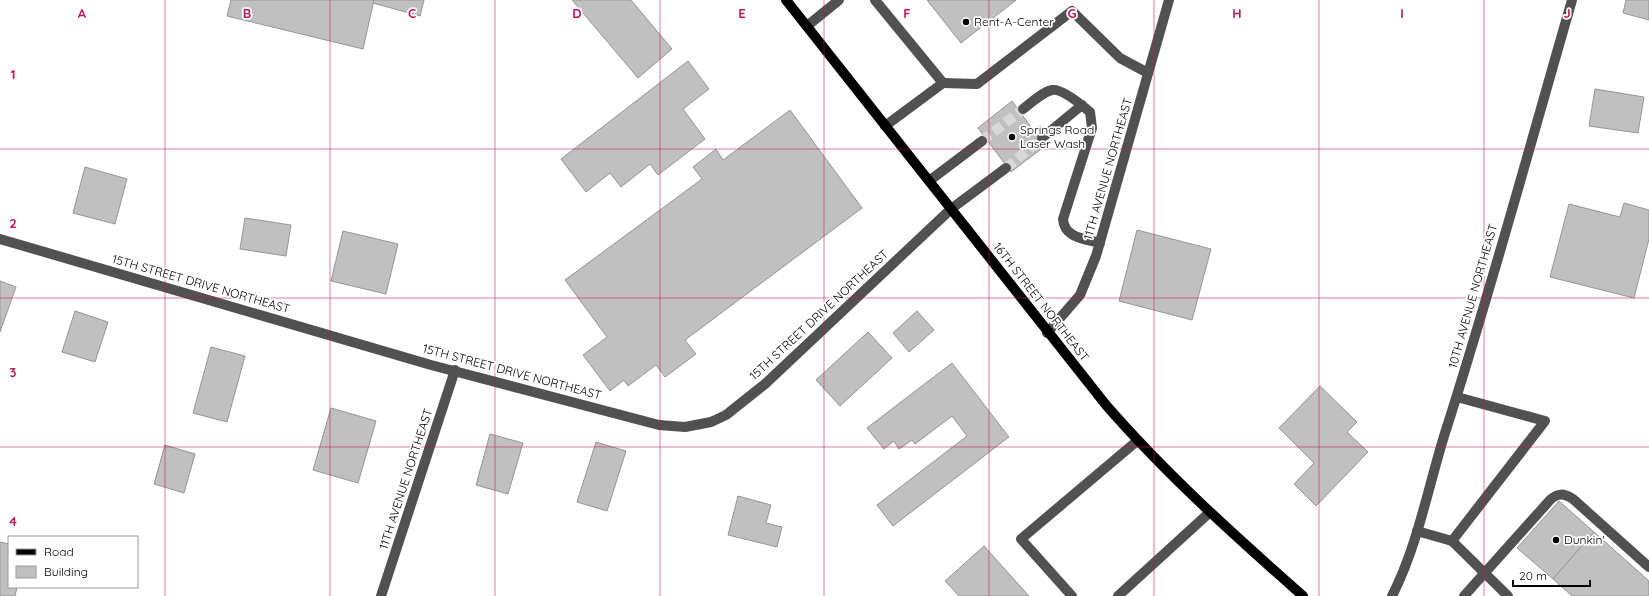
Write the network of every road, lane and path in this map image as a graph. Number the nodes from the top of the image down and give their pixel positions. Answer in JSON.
{"nodes":[{"id":1,"x":786,"y":0,"type":"edge"},
{"id":2,"x":839,"y":0,"type":"edge"},
{"id":3,"x":875,"y":0,"type":"edge"},
{"id":4,"x":1169,"y":0,"type":"edge"},
{"id":5,"x":1572,"y":0,"type":"edge"},
{"id":6,"x":807,"y":26,"type":"junction"},
{"id":7,"x":1148,"y":73,"type":"junction"},
{"id":8,"x":943,"y":83,"type":"junction"},
{"id":9,"x":1082,"y":105,"type":"junction"},
{"id":10,"x":1023,"y":109,"type":"tunnel mouth"},
{"id":11,"x":885,"y":126,"type":"junction"},
{"id":12,"x":1042,"y":138,"type":"tunnel mouth"},
{"id":13,"x":982,"y":141,"type":"tunnel mouth"},
{"id":14,"x":1006,"y":168,"type":"tunnel mouth"},
{"id":15,"x":929,"y":181,"type":"junction"},
{"id":16,"x":951,"y":209,"type":"junction"},
{"id":17,"x":0,"y":239,"type":"edge"},
{"id":18,"x":1100,"y":243,"type":"junction"},
{"id":19,"x":1047,"y":333,"type":"junction"},
{"id":20,"x":455,"y":370,"type":"junction"},
{"id":21,"x":1457,"y":397,"type":"junction"},
{"id":22,"x":1137,"y":441,"type":"junction"},
{"id":23,"x":1210,"y":513,"type":"junction"},
{"id":24,"x":1417,"y":531,"type":"junction"},
{"id":25,"x":1452,"y":541,"type":"junction"},
{"id":26,"x":1649,"y":567,"type":"edge"},
{"id":27,"x":1484,"y":572,"type":"junction"},
{"id":28,"x":381,"y":596,"type":"edge"},
{"id":29,"x":1072,"y":596,"type":"edge"},
{"id":30,"x":1118,"y":596,"type":"edge"},
{"id":31,"x":1302,"y":596,"type":"edge"},
{"id":32,"x":1392,"y":596,"type":"edge"},
{"id":33,"x":1464,"y":596,"type":"edge"},
{"id":34,"x":1508,"y":596,"type":"edge"}],
"edges":[{"from":1,"to":6,"type":"main road","name":"16TH STREET NORTHEAST"},
{"from":2,"to":6,"type":"street"},
{"from":3,"to":8,"type":"street"},
{"from":4,"to":7,"type":"street","name":"11TH AVENUE NORTHEAST"},
{"from":5,"to":21,"type":"street","name":"10TH AVENUE NORTHEAST"},
{"from":6,"to":11,"type":"main road","name":"16TH STREET NORTHEAST"},
{"from":7,"to":8,"type":"street"},
{"from":7,"to":18,"type":"street","name":"11TH AVENUE NORTHEAST"},
{"from":8,"to":11,"type":"street"},
{"from":9,"to":10,"type":"street"},
{"from":9,"to":12,"type":"street"},
{"from":9,"to":18,"type":"street"},
{"from":11,"to":15,"type":"main road","name":"16TH STREET NORTHEAST"},
{"from":13,"to":15,"type":"street"},
{"from":14,"to":16,"type":"street","name":"15TH STREET DRIVE NORTHEAST"},
{"from":15,"to":16,"type":"main road","name":"16TH STREET NORTHEAST"},
{"from":16,"to":19,"type":"main road","name":"16TH STREET NORTHEAST"},
{"from":16,"to":20,"type":"street","name":"15TH STREET DRIVE NORTHEAST"},
{"from":17,"to":20,"type":"street","name":"15TH STREET DRIVE NORTHEAST"},
{"from":18,"to":19,"type":"street","name":"11TH AVENUE NORTHEAST"},
{"from":19,"to":22,"type":"main road","name":"16TH STREET NORTHEAST"},
{"from":20,"to":28,"type":"street","name":"11TH AVENUE NORTHEAST"},
{"from":21,"to":24,"type":"street","name":"10TH AVENUE NORTHEAST"},
{"from":21,"to":25,"type":"street"},
{"from":22,"to":23,"type":"main road","name":"16TH STREET NORTHEAST"},
{"from":22,"to":29,"type":"street"},
{"from":23,"to":30,"type":"street"},
{"from":23,"to":31,"type":"main road","name":"16TH STREET NORTHEAST"},
{"from":24,"to":25,"type":"street"},
{"from":24,"to":32,"type":"street","name":"10TH AVENUE NORTHEAST"},
{"from":25,"to":27,"type":"street"},
{"from":26,"to":27,"type":"street"},
{"from":27,"to":33,"type":"street"},
{"from":27,"to":34,"type":"street"}]}
